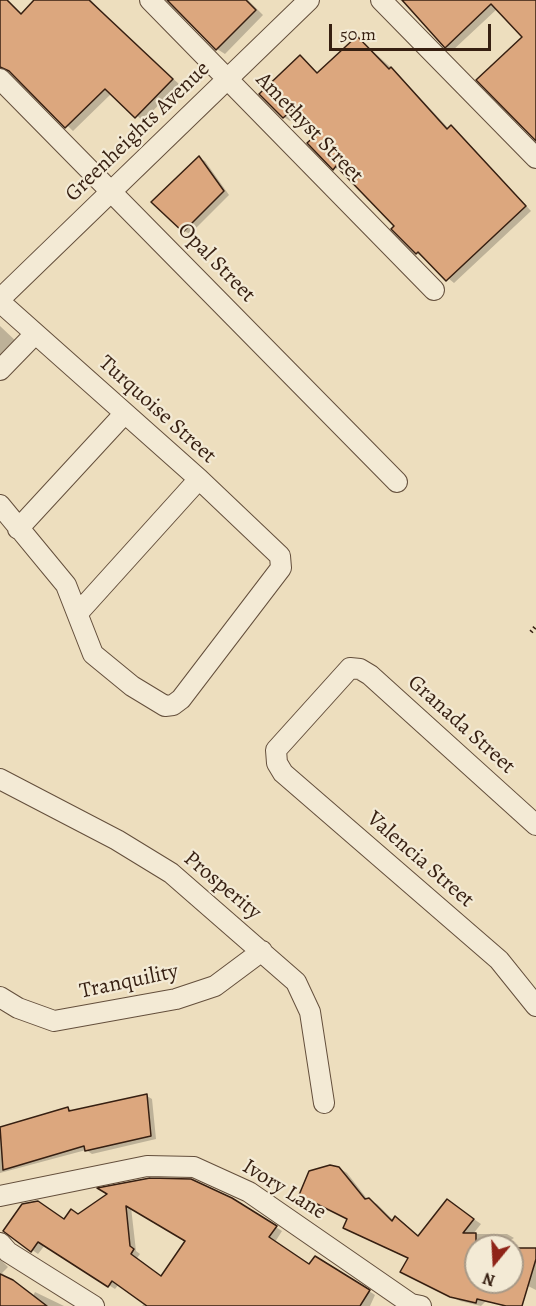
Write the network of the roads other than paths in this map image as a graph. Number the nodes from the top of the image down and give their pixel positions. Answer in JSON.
{"nodes":[{"id":1,"x":150,"y":0,"type":"edge"},
{"id":2,"x":309,"y":0,"type":"edge"},
{"id":3,"x":381,"y":0,"type":"edge"},
{"id":4,"x":228,"y":78,"type":"junction"},
{"id":5,"x":0,"y":79,"type":"edge"},
{"id":6,"x":536,"y":158,"type":"edge"},
{"id":7,"x":111,"y":192,"type":"junction"},
{"id":8,"x":434,"y":290,"type":"dead end"},
{"id":9,"x":0,"y":301,"type":"edge"},
{"id":10,"x":35,"y":334,"type":"junction"},
{"id":11,"x":0,"y":370,"type":"edge"},
{"id":12,"x":124,"y":413,"type":"junction"},
{"id":13,"x":199,"y":479,"type":"junction"},
{"id":14,"x":397,"y":482,"type":"dead end"},
{"id":15,"x":0,"y":505,"type":"edge"},
{"id":16,"x":18,"y":529,"type":"junction"},
{"id":17,"x":78,"y":613,"type":"junction"},
{"id":18,"x":276,"y":750,"type":"joint"},
{"id":19,"x":0,"y":779,"type":"edge"},
{"id":20,"x":536,"y":825,"type":"edge"},
{"id":21,"x":262,"y":951,"type":"junction"},
{"id":22,"x":0,"y":997,"type":"edge"},
{"id":23,"x":536,"y":1006,"type":"edge"},
{"id":24,"x":324,"y":1103,"type":"dead end"},
{"id":25,"x":0,"y":1196,"type":"edge"},
{"id":26,"x":0,"y":1243,"type":"edge"},
{"id":27,"x":94,"y":1306,"type":"edge"},
{"id":28,"x":422,"y":1306,"type":"edge"}],
"edges":[{"from":1,"to":4,"type":"street","name":"Amethyst Street"},
{"from":2,"to":4,"type":"street","name":"Greenheights Avenue"},
{"from":3,"to":6,"type":"street"},
{"from":4,"to":7,"type":"street","name":"Greenheights Avenue"},
{"from":4,"to":8,"type":"street","name":"Amethyst Street"},
{"from":5,"to":7,"type":"street","name":"Opal Street"},
{"from":7,"to":9,"type":"street","name":"Greenheights Avenue"},
{"from":7,"to":14,"type":"street","name":"Opal Street"},
{"from":9,"to":10,"type":"street","name":"Turquoise Street"},
{"from":10,"to":11,"type":"street"},
{"from":10,"to":12,"type":"street","name":"Turquoise Street"},
{"from":12,"to":13,"type":"street","name":"Turquoise Street"},
{"from":12,"to":16,"type":"street"},
{"from":13,"to":17,"type":"street"},
{"from":13,"to":17,"type":"street","name":"Turquoise Street"},
{"from":15,"to":16,"type":"street"},
{"from":16,"to":17,"type":"street"},
{"from":18,"to":20,"type":"street","name":"Granada Street"},
{"from":18,"to":23,"type":"street","name":"Valencia Street"},
{"from":19,"to":21,"type":"street","name":"Prosperity"},
{"from":21,"to":22,"type":"street","name":"Tranquility"},
{"from":21,"to":24,"type":"street","name":"Prosperity"},
{"from":25,"to":28,"type":"street","name":"Ivory Lane"},
{"from":26,"to":27,"type":"street"}]}
